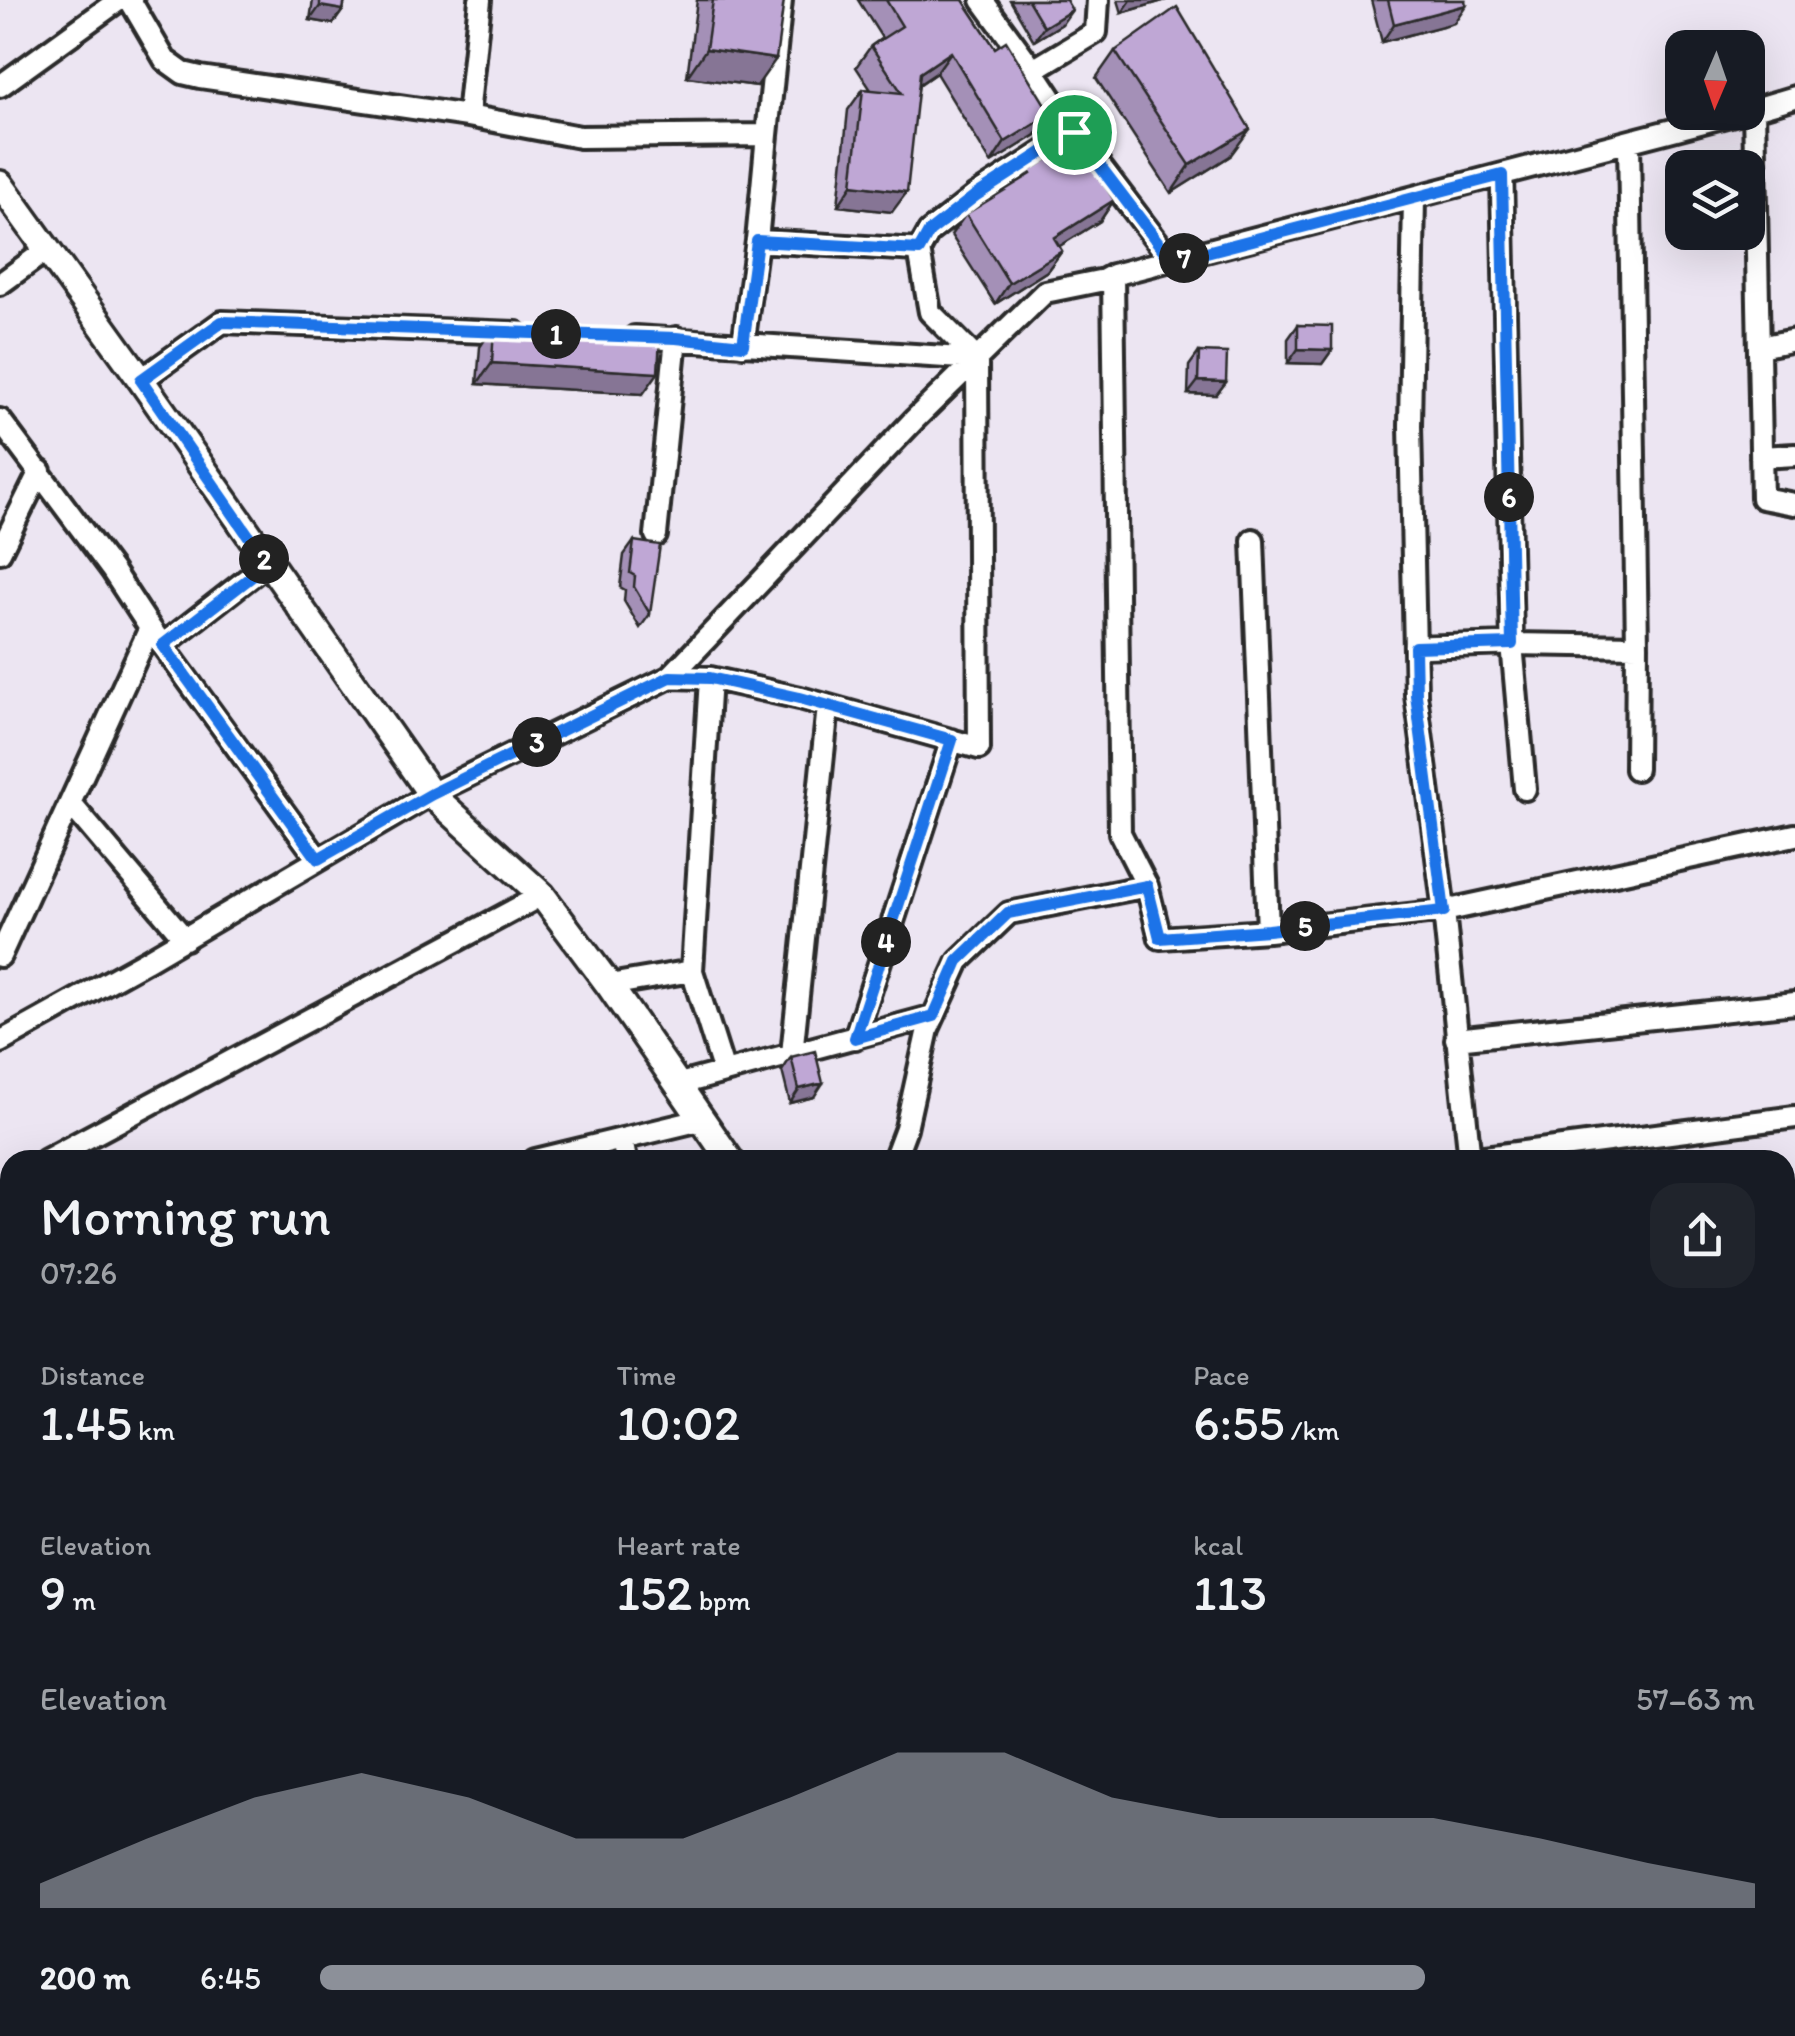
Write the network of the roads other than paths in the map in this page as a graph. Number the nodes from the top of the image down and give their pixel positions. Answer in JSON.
{"nodes":[{"id":1,"x":119,"y":0,"type":"edge"},
{"id":2,"x":130,"y":0,"type":"edge"},
{"id":3,"x":480,"y":0,"type":"edge"},
{"id":4,"x":780,"y":0,"type":"edge"},
{"id":5,"x":982,"y":0,"type":"edge"},
{"id":6,"x":1098,"y":0,"type":"edge"},
{"id":7,"x":1033,"y":70,"type":"junction"},
{"id":8,"x":0,"y":86,"type":"edge"},
{"id":9,"x":1795,"y":97,"type":"edge"},
{"id":10,"x":1765,"y":106,"type":"edge"},
{"id":11,"x":468,"y":116,"type":"junction"},
{"id":12,"x":1674,"y":130,"type":"edge"},
{"id":13,"x":1749,"y":130,"type":"edge"},
{"id":14,"x":1074,"y":132,"type":"junction"},
{"id":15,"x":766,"y":135,"type":"junction"},
{"id":16,"x":1628,"y":142,"type":"junction"},
{"id":17,"x":1502,"y":175,"type":"junction"},
{"id":18,"x":0,"y":184,"type":"edge"},
{"id":19,"x":1414,"y":198,"type":"junction"},
{"id":20,"x":757,"y":241,"type":"junction"},
{"id":21,"x":48,"y":250,"type":"junction"},
{"id":22,"x":919,"y":250,"type":"junction"},
{"id":23,"x":1172,"y":261,"type":"junction"},
{"id":24,"x":1113,"y":275,"type":"junction"},
{"id":25,"x":0,"y":284,"type":"edge"},
{"id":26,"x":538,"y":334,"type":"edge"},
{"id":27,"x":617,"y":336,"type":"edge"},
{"id":28,"x":676,"y":338,"type":"junction"},
{"id":29,"x":1795,"y":340,"type":"edge"},
{"id":30,"x":743,"y":345,"type":"junction"},
{"id":31,"x":1759,"y":348,"type":"junction"},
{"id":32,"x":977,"y":359,"type":"junction"},
{"id":33,"x":141,"y":380,"type":"junction"},
{"id":34,"x":0,"y":420,"type":"edge"},
{"id":35,"x":1795,"y":455,"type":"edge"},
{"id":36,"x":1762,"y":457,"type":"junction"},
{"id":37,"x":40,"y":471,"type":"junction"},
{"id":38,"x":1794,"y":504,"type":"edge"},
{"id":39,"x":1795,"y":524,"type":"edge"},
{"id":40,"x":656,"y":535,"type":"dead end"},
{"id":41,"x":1253,"y":540,"type":"dead end"},
{"id":42,"x":0,"y":552,"type":"edge"},
{"id":43,"x":268,"y":564,"type":"junction"},
{"id":44,"x":156,"y":636,"type":"junction"},
{"id":45,"x":1512,"y":644,"type":"junction"},
{"id":46,"x":1637,"y":646,"type":"junction"},
{"id":47,"x":1415,"y":647,"type":"junction"},
{"id":48,"x":670,"y":677,"type":"junction"},
{"id":49,"x":710,"y":678,"type":"junction"},
{"id":50,"x":828,"y":706,"type":"junction"},
{"id":51,"x":952,"y":740,"type":"junction"},
{"id":52,"x":1636,"y":770,"type":"dead end"},
{"id":53,"x":1525,"y":789,"type":"dead end"},
{"id":54,"x":432,"y":794,"type":"junction"},
{"id":55,"x":70,"y":803,"type":"junction"},
{"id":56,"x":1795,"y":836,"type":"edge"},
{"id":57,"x":318,"y":859,"type":"junction"},
{"id":58,"x":1147,"y":886,"type":"junction"},
{"id":59,"x":542,"y":895,"type":"junction"},
{"id":60,"x":1444,"y":911,"type":"junction"},
{"id":61,"x":1268,"y":930,"type":"junction"},
{"id":62,"x":185,"y":938,"type":"junction"},
{"id":63,"x":0,"y":956,"type":"edge"},
{"id":64,"x":692,"y":971,"type":"junction"},
{"id":65,"x":609,"y":985,"type":"junction"},
{"id":66,"x":1795,"y":1003,"type":"edge"},
{"id":67,"x":934,"y":1016,"type":"junction"},
{"id":68,"x":855,"y":1038,"type":"junction"},
{"id":69,"x":1456,"y":1039,"type":"junction"},
{"id":70,"x":0,"y":1042,"type":"edge"},
{"id":71,"x":792,"y":1054,"type":"junction"},
{"id":72,"x":724,"y":1072,"type":"junction"},
{"id":73,"x":676,"y":1085,"type":"junction"},
{"id":74,"x":1795,"y":1117,"type":"edge"},
{"id":75,"x":701,"y":1120,"type":"junction"},
{"id":76,"x":624,"y":1149,"type":"edge"},
{"id":77,"x":65,"y":1150,"type":"edge"},
{"id":78,"x":723,"y":1150,"type":"edge"},
{"id":79,"x":898,"y":1150,"type":"edge"},
{"id":80,"x":1469,"y":1150,"type":"edge"},
{"id":81,"x":1546,"y":1150,"type":"edge"}],
"edges":[{"from":1,"to":8,"type":"street"},
{"from":2,"to":11,"type":"street"},
{"from":3,"to":11,"type":"street"},
{"from":4,"to":15,"type":"street"},
{"from":5,"to":7,"type":"street"},
{"from":6,"to":7,"type":"street"},
{"from":7,"to":14,"type":"street"},
{"from":9,"to":10,"type":"street"},
{"from":11,"to":15,"type":"street"},
{"from":12,"to":16,"type":"street"},
{"from":13,"to":31,"type":"street"},
{"from":14,"to":22,"type":"street"},
{"from":14,"to":23,"type":"street"},
{"from":15,"to":20,"type":"street"},
{"from":16,"to":17,"type":"street"},
{"from":16,"to":46,"type":"street"},
{"from":17,"to":19,"type":"street"},
{"from":17,"to":45,"type":"street"},
{"from":18,"to":21,"type":"street"},
{"from":19,"to":23,"type":"street"},
{"from":19,"to":47,"type":"street"},
{"from":20,"to":22,"type":"street"},
{"from":20,"to":30,"type":"street"},
{"from":21,"to":25,"type":"street"},
{"from":21,"to":33,"type":"street"},
{"from":22,"to":32,"type":"street"},
{"from":23,"to":24,"type":"street"},
{"from":24,"to":32,"type":"street"},
{"from":24,"to":58,"type":"street"},
{"from":26,"to":33,"type":"street"},
{"from":27,"to":28,"type":"street"},
{"from":28,"to":30,"type":"street"},
{"from":28,"to":40,"type":"street"},
{"from":29,"to":31,"type":"street"},
{"from":30,"to":32,"type":"street"},
{"from":31,"to":36,"type":"street"},
{"from":32,"to":48,"type":"street"},
{"from":32,"to":51,"type":"street"},
{"from":33,"to":43,"type":"street"},
{"from":34,"to":37,"type":"street"},
{"from":35,"to":36,"type":"street"},
{"from":36,"to":38,"type":"street"},
{"from":37,"to":42,"type":"street"},
{"from":37,"to":44,"type":"street"},
{"from":38,"to":39,"type":"street"},
{"from":41,"to":61,"type":"street"},
{"from":43,"to":44,"type":"street"},
{"from":43,"to":54,"type":"street"},
{"from":44,"to":55,"type":"street"},
{"from":44,"to":57,"type":"street"},
{"from":45,"to":46,"type":"street"},
{"from":45,"to":47,"type":"street"},
{"from":45,"to":53,"type":"street"},
{"from":46,"to":52,"type":"street"},
{"from":47,"to":60,"type":"street"},
{"from":48,"to":49,"type":"street"},
{"from":48,"to":54,"type":"street"},
{"from":49,"to":50,"type":"street"},
{"from":49,"to":64,"type":"street"},
{"from":50,"to":51,"type":"street"},
{"from":50,"to":71,"type":"street"},
{"from":51,"to":68,"type":"street"},
{"from":54,"to":57,"type":"street"},
{"from":54,"to":59,"type":"street"},
{"from":55,"to":62,"type":"street"},
{"from":55,"to":63,"type":"street"},
{"from":56,"to":60,"type":"street"},
{"from":57,"to":62,"type":"street"},
{"from":58,"to":61,"type":"street"},
{"from":58,"to":67,"type":"street"},
{"from":59,"to":65,"type":"street"},
{"from":59,"to":77,"type":"street"},
{"from":60,"to":61,"type":"street"},
{"from":60,"to":69,"type":"street"},
{"from":62,"to":70,"type":"street"},
{"from":64,"to":65,"type":"street"},
{"from":64,"to":72,"type":"street"},
{"from":65,"to":73,"type":"street"},
{"from":66,"to":69,"type":"street"},
{"from":67,"to":68,"type":"street"},
{"from":67,"to":79,"type":"street"},
{"from":68,"to":71,"type":"street"},
{"from":69,"to":80,"type":"street"},
{"from":71,"to":72,"type":"street"},
{"from":72,"to":73,"type":"street"},
{"from":73,"to":75,"type":"street"},
{"from":74,"to":81,"type":"street"},
{"from":75,"to":76,"type":"street"},
{"from":75,"to":78,"type":"street"}]}
